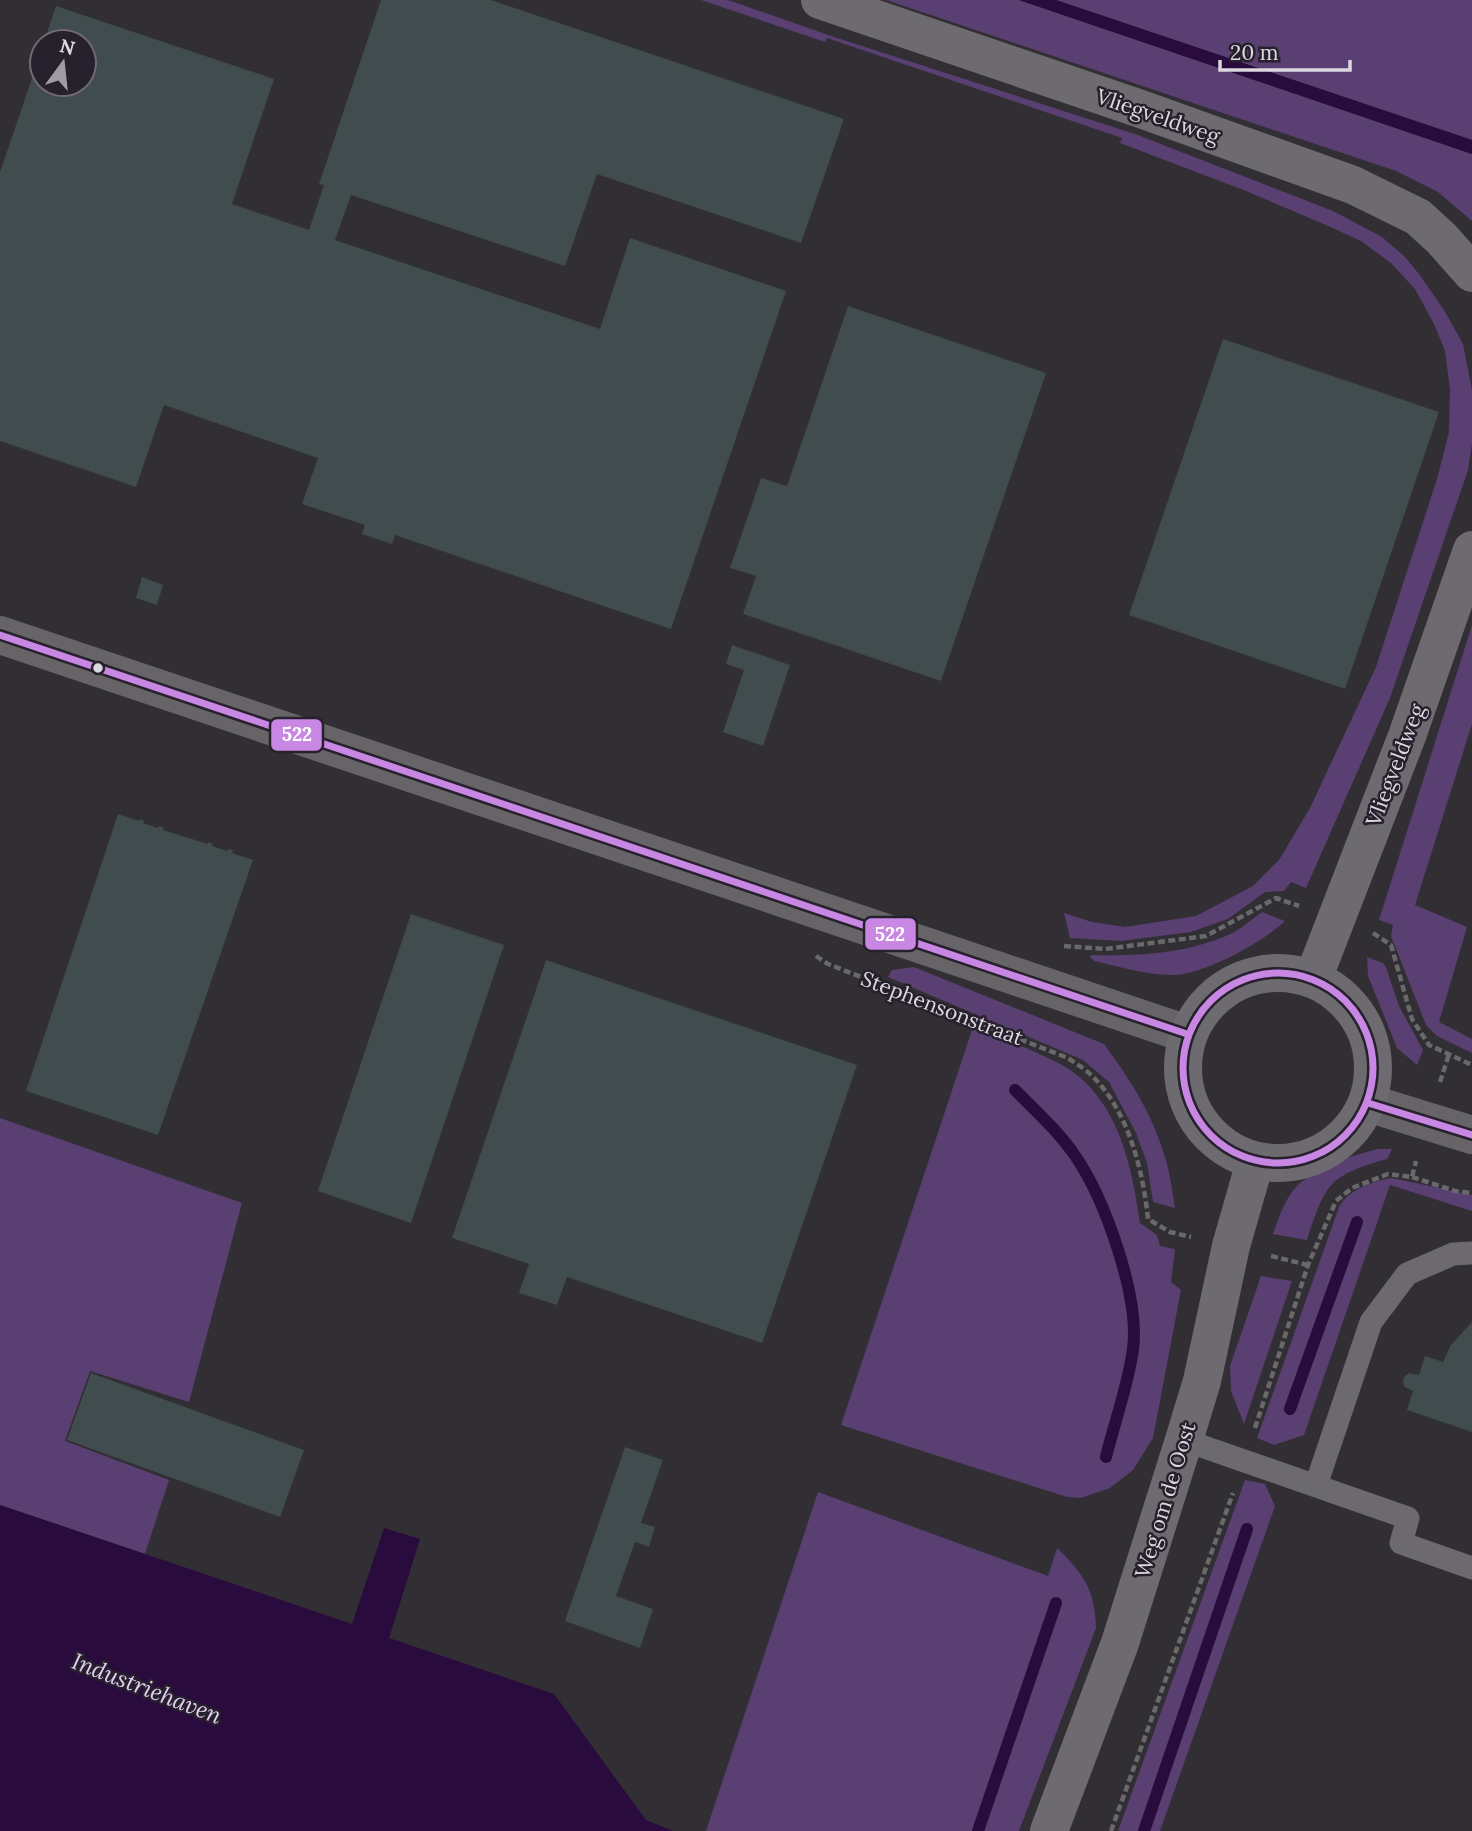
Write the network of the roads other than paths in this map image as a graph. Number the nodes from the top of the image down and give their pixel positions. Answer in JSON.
{"nodes":[{"id":1,"x":820,"y":0,"type":"edge"},
{"id":2,"x":1472,"y":274,"type":"edge"},
{"id":3,"x":1472,"y":550,"type":"edge"},
{"id":4,"x":0,"y":635,"type":"edge"},
{"id":5,"x":1313,"y":979,"type":"junction"},
{"id":6,"x":1187,"y":1034,"type":"junction"},
{"id":7,"x":1368,"y":1103,"type":"junction"},
{"id":8,"x":1472,"y":1135,"type":"edge"},
{"id":9,"x":1255,"y":1162,"type":"junction"},
{"id":10,"x":1472,"y":1253,"type":"edge"},
{"id":11,"x":1184,"y":1440,"type":"junction"},
{"id":12,"x":1316,"y":1485,"type":"junction"},
{"id":13,"x":1472,"y":1568,"type":"edge"},
{"id":14,"x":1049,"y":1831,"type":"edge"}],
"edges":[{"from":1,"to":2,"type":"main road","name":"Vliegveldweg"},
{"from":3,"to":5,"type":"main road","name":"Vliegveldweg"},
{"from":4,"to":6,"type":"street"},
{"from":5,"to":6,"type":"main road"},
{"from":5,"to":7,"type":"main road"},
{"from":6,"to":9,"type":"main road"},
{"from":7,"to":8,"type":"street"},
{"from":7,"to":9,"type":"main road"},
{"from":9,"to":11,"type":"main road","name":"Weg om de Oost"},
{"from":10,"to":12,"type":"lane"},
{"from":11,"to":12,"type":"lane"},
{"from":11,"to":14,"type":"main road","name":"Weg om de Oost"},
{"from":12,"to":13,"type":"lane"}]}
